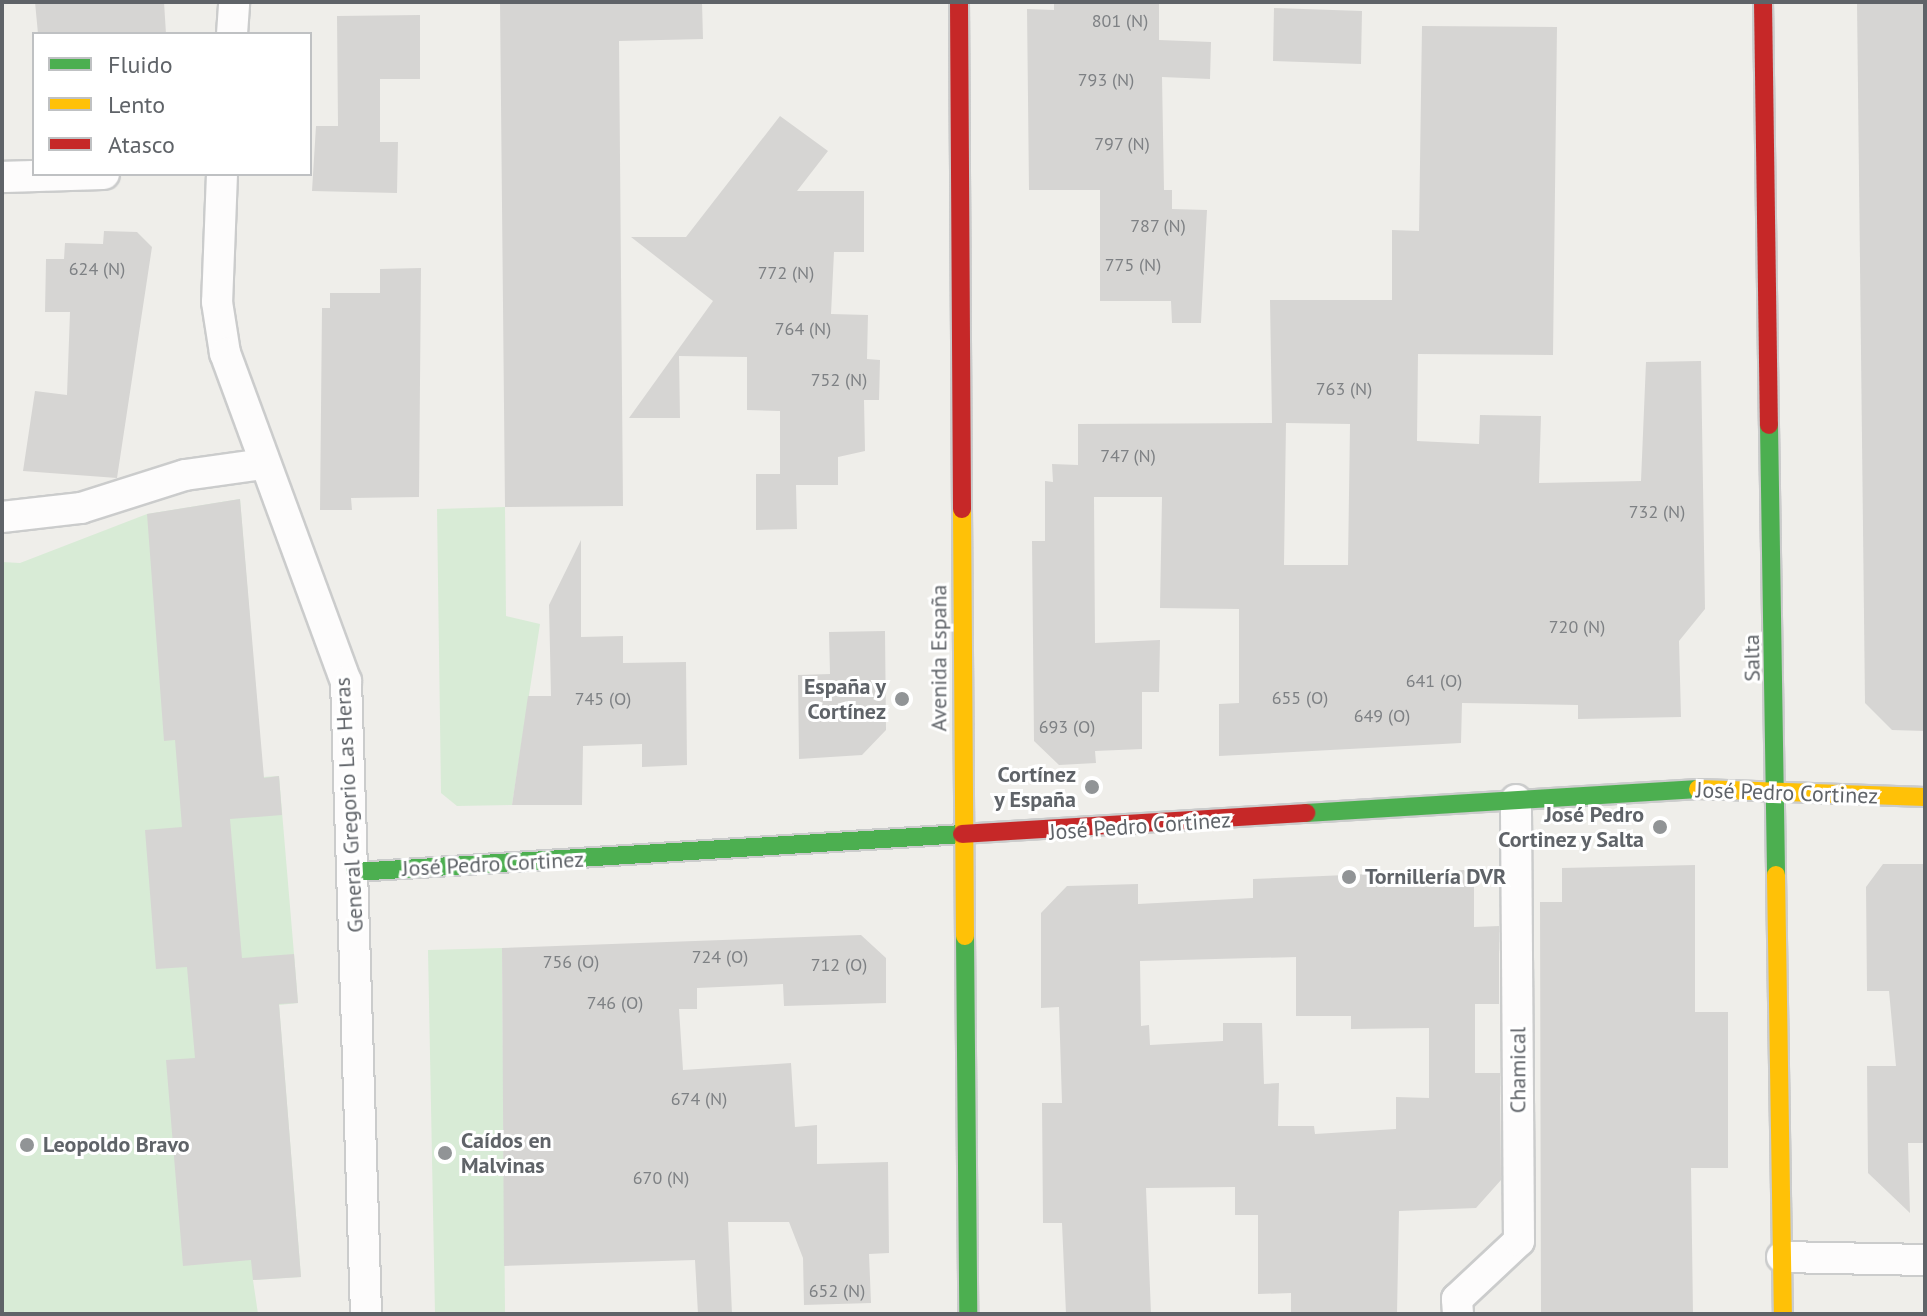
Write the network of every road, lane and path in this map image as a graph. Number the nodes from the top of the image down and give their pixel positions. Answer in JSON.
{"nodes":[{"id":1,"x":234,"y":2,"type":"edge"},
{"id":2,"x":959,"y":2,"type":"edge"},
{"id":3,"x":1763,"y":2,"type":"edge"},
{"id":4,"x":232,"y":32,"type":"edge"},
{"id":5,"x":36,"y":176,"type":"edge"},
{"id":6,"x":222,"y":176,"type":"edge"},
{"id":7,"x":2,"y":177,"type":"edge"},
{"id":8,"x":263,"y":464,"type":"junction"},
{"id":9,"x":2,"y":517,"type":"edge"},
{"id":10,"x":1778,"y":792,"type":"junction"},
{"id":11,"x":1925,"y":797,"type":"edge"},
{"id":12,"x":1516,"y":800,"type":"junction"},
{"id":13,"x":967,"y":838,"type":"junction"},
{"id":14,"x":355,"y":872,"type":"junction"},
{"id":15,"x":1782,"y":1257,"type":"junction"},
{"id":16,"x":1925,"y":1260,"type":"edge"},
{"id":17,"x":366,"y":1314,"type":"edge"},
{"id":18,"x":968,"y":1314,"type":"edge"},
{"id":19,"x":1458,"y":1314,"type":"edge"},
{"id":20,"x":1783,"y":1314,"type":"edge"}],
"edges":[{"from":1,"to":4,"type":"street"},
{"from":2,"to":13,"type":"main road","name":"Avenida España"},
{"from":3,"to":10,"type":"main road","name":"Salta"},
{"from":5,"to":7,"type":"street"},
{"from":6,"to":8,"type":"street","name":"General Gregorio Las Heras"},
{"from":8,"to":9,"type":"street"},
{"from":8,"to":14,"type":"street","name":"General Gregorio Las Heras"},
{"from":10,"to":11,"type":"main road","name":"José Pedro Cortinez"},
{"from":10,"to":12,"type":"main road","name":"José Pedro Cortinez"},
{"from":10,"to":15,"type":"main road","name":"Salta"},
{"from":12,"to":13,"type":"main road","name":"José Pedro Cortinez"},
{"from":12,"to":19,"type":"street","name":"Chamical"},
{"from":13,"to":14,"type":"main road","name":"José Pedro Cortinez"},
{"from":13,"to":18,"type":"main road","name":"Avenida España"},
{"from":14,"to":17,"type":"street","name":"General Gregorio Las Heras"},
{"from":15,"to":16,"type":"street"},
{"from":15,"to":20,"type":"main road","name":"Salta"}]}
